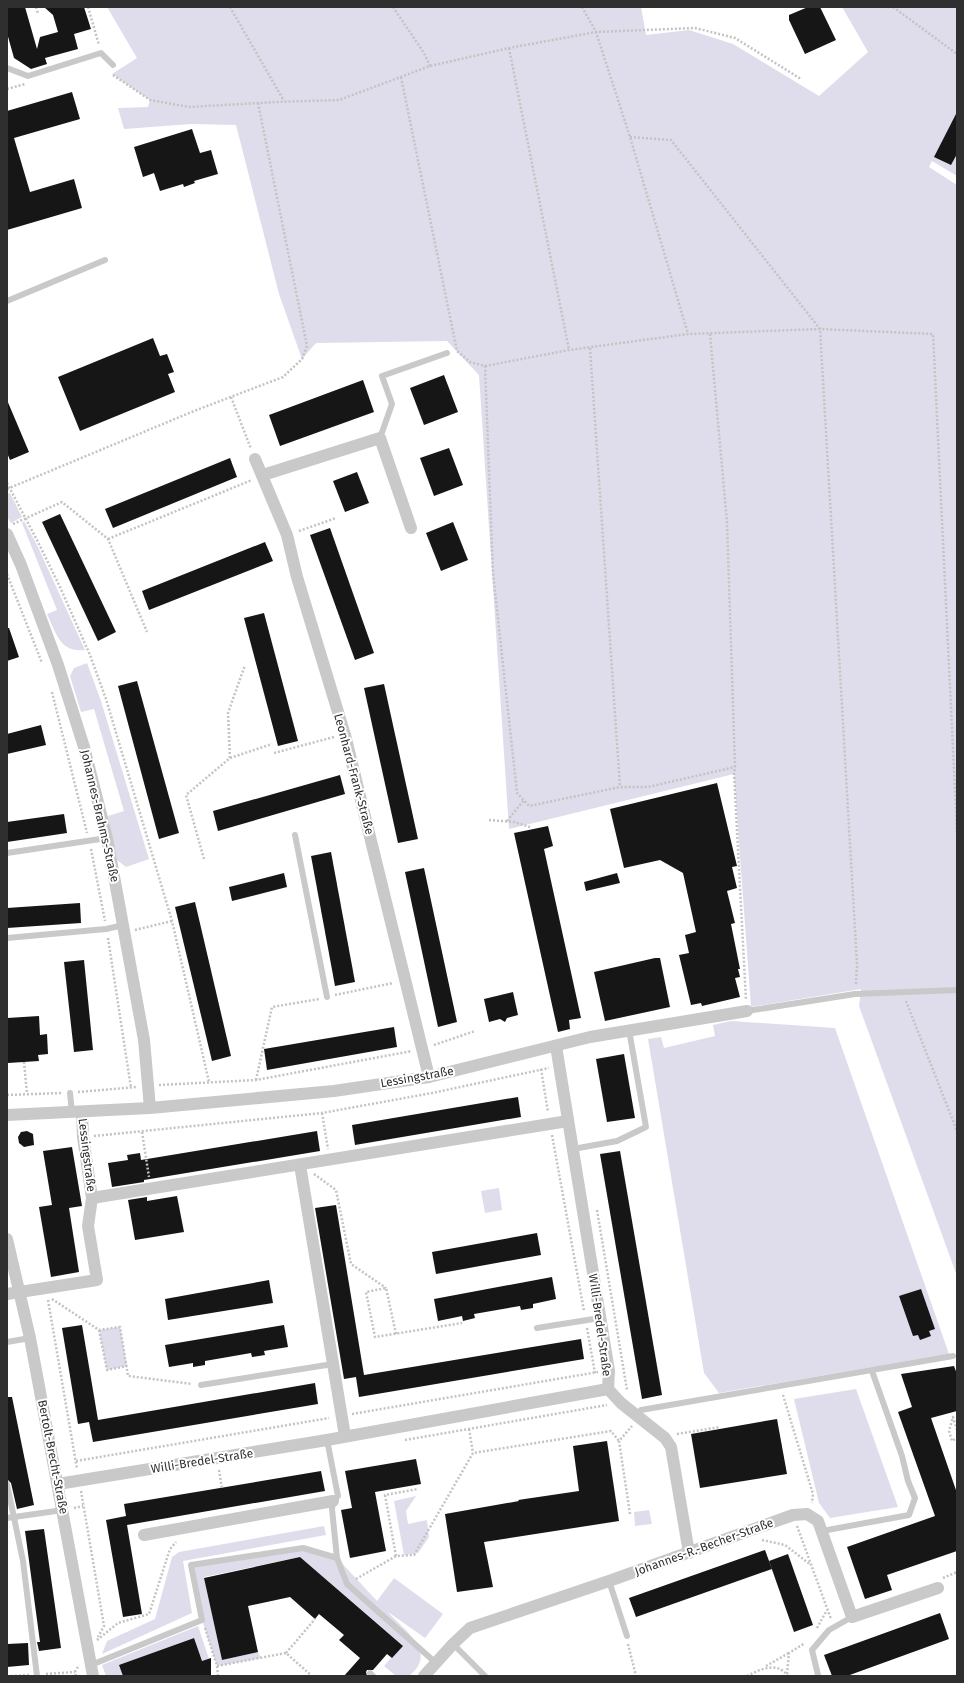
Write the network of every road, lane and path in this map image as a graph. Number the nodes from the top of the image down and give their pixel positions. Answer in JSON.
{"nodes":[{"id":1,"x":36,"y":7,"type":"edge"},
{"id":2,"x":88,"y":7,"type":"edge"},
{"id":3,"x":230,"y":7,"type":"edge"},
{"id":4,"x":393,"y":7,"type":"edge"},
{"id":5,"x":582,"y":7,"type":"edge"},
{"id":6,"x":893,"y":7,"type":"edge"},
{"id":7,"x":38,"y":14,"type":"dead end"},
{"id":8,"x":596,"y":32,"type":"junction"},
{"id":9,"x":509,"y":48,"type":"junction"},
{"id":10,"x":101,"y":53,"type":"junction"},
{"id":11,"x":957,"y":54,"type":"edge"},
{"id":12,"x":112,"y":65,"type":"dead end"},
{"id":13,"x":430,"y":66,"type":"junction"},
{"id":14,"x":7,"y":68,"type":"edge"},
{"id":15,"x":112,"y":74,"type":"dead end"},
{"id":16,"x":401,"y":77,"type":"junction"},
{"id":17,"x":801,"y":79,"type":"dead end"},
{"id":18,"x":285,"y":102,"type":"junction"},
{"id":19,"x":258,"y":103,"type":"junction"},
{"id":20,"x":630,"y":136,"type":"junction"},
{"id":21,"x":106,"y":260,"type":"dead end"},
{"id":22,"x":7,"y":300,"type":"edge"},
{"id":23,"x":820,"y":329,"type":"junction"},
{"id":24,"x":688,"y":334,"type":"junction"},
{"id":25,"x":710,"y":334,"type":"junction"},
{"id":26,"x":590,"y":348,"type":"junction"},
{"id":27,"x":569,"y":350,"type":"junction"},
{"id":28,"x":447,"y":352,"type":"dead end"},
{"id":29,"x":485,"y":366,"type":"junction"},
{"id":30,"x":232,"y":397,"type":"junction"},
{"id":31,"x":380,"y":438,"type":"junction"},
{"id":32,"x":255,"y":459,"type":"joint"},
{"id":33,"x":263,"y":475,"type":"junction"},
{"id":34,"x":7,"y":483,"type":"edge"},
{"id":35,"x":8,"y":489,"type":"edge"},
{"id":36,"x":25,"y":518,"type":"junction"},
{"id":37,"x":336,"y":518,"type":"dead end"},
{"id":38,"x":7,"y":527,"type":"edge"},
{"id":39,"x":411,"y":528,"type":"dead end"},
{"id":40,"x":7,"y":534,"type":"edge"},
{"id":41,"x":287,"y":535,"type":"junction"},
{"id":42,"x":108,"y":539,"type":"junction"},
{"id":43,"x":7,"y":574,"type":"edge"},
{"id":44,"x":147,"y":632,"type":"dead end"},
{"id":45,"x":245,"y":666,"type":"dead end"},
{"id":46,"x":44,"y":667,"type":"dead end"},
{"id":47,"x":50,"y":686,"type":"dead end"},
{"id":48,"x":345,"y":735,"type":"junction"},
{"id":49,"x":272,"y":744,"type":"dead end"},
{"id":50,"x":274,"y":753,"type":"dead end"},
{"id":51,"x":230,"y":758,"type":"junction"},
{"id":52,"x":735,"y":768,"type":"junction"},
{"id":53,"x":620,"y":787,"type":"junction"},
{"id":54,"x":524,"y":800,"type":"junction"},
{"id":55,"x":489,"y":820,"type":"dead end"},
{"id":56,"x":507,"y":821,"type":"junction"},
{"id":57,"x":530,"y":827,"type":"dead end"},
{"id":58,"x":957,"y":832,"type":"edge"},
{"id":59,"x":294,"y":835,"type":"dead end"},
{"id":60,"x":107,"y":838,"type":"junction"},
{"id":61,"x":89,"y":841,"type":"junction"},
{"id":62,"x":7,"y":853,"type":"edge"},
{"id":63,"x":204,"y":859,"type":"dead end"},
{"id":64,"x":172,"y":921,"type":"junction"},
{"id":65,"x":124,"y":928,"type":"junction"},
{"id":66,"x":106,"y":929,"type":"junction"},
{"id":67,"x":7,"y":938,"type":"edge"},
{"id":68,"x":406,"y":980,"type":"junction"},
{"id":69,"x":957,"y":990,"type":"edge"},
{"id":70,"x":903,"y":992,"type":"junction"},
{"id":71,"x":855,"y":994,"type":"junction"},
{"id":72,"x":327,"y":997,"type":"junction"},
{"id":73,"x":747,"y":1011,"type":"junction"},
{"id":74,"x":629,"y":1030,"type":"junction"},
{"id":75,"x":475,"y":1031,"type":"dead end"},
{"id":76,"x":556,"y":1046,"type":"junction"},
{"id":77,"x":422,"y":1050,"type":"junction"},
{"id":78,"x":24,"y":1062,"type":"dead end"},
{"id":79,"x":559,"y":1066,"type":"junction"},
{"id":80,"x":541,"y":1070,"type":"junction"},
{"id":81,"x":428,"y":1077,"type":"junction"},
{"id":82,"x":256,"y":1080,"type":"junction"},
{"id":83,"x":209,"y":1082,"type":"junction"},
{"id":84,"x":148,"y":1086,"type":"junction"},
{"id":85,"x":131,"y":1088,"type":"junction"},
{"id":86,"x":70,"y":1093,"type":"junction"},
{"id":87,"x":27,"y":1094,"type":"junction"},
{"id":88,"x":7,"y":1095,"type":"edge"},
{"id":89,"x":150,"y":1108,"type":"junction"},
{"id":90,"x":77,"y":1113,"type":"junction"},
{"id":91,"x":322,"y":1113,"type":"junction"},
{"id":92,"x":7,"y":1115,"type":"edge"},
{"id":93,"x":568,"y":1121,"type":"junction"},
{"id":94,"x":550,"y":1124,"type":"junction"},
{"id":95,"x":957,"y":1131,"type":"edge"},
{"id":96,"x":142,"y":1132,"type":"junction"},
{"id":97,"x":83,"y":1137,"type":"junction"},
{"id":98,"x":573,"y":1149,"type":"junction"},
{"id":99,"x":330,"y":1159,"type":"junction"},
{"id":100,"x":300,"y":1165,"type":"junction"},
{"id":101,"x":151,"y":1189,"type":"junction"},
{"id":102,"x":92,"y":1198,"type":"junction"},
{"id":103,"x":596,"y":1207,"type":"dead end"},
{"id":104,"x":7,"y":1239,"type":"edge"},
{"id":105,"x":43,"y":1288,"type":"junction"},
{"id":106,"x":386,"y":1288,"type":"junction"},
{"id":107,"x":20,"y":1292,"type":"junction"},
{"id":108,"x":7,"y":1294,"type":"edge"},
{"id":109,"x":600,"y":1318,"type":"junction"},
{"id":110,"x":585,"y":1321,"type":"junction"},
{"id":111,"x":462,"y":1323,"type":"dead end"},
{"id":112,"x":537,"y":1328,"type":"dead end"},
{"id":113,"x":99,"y":1330,"type":"junction"},
{"id":114,"x":396,"y":1334,"type":"junction"},
{"id":115,"x":30,"y":1338,"type":"junction"},
{"id":116,"x":7,"y":1342,"type":"edge"},
{"id":117,"x":953,"y":1356,"type":"dead end"},
{"id":118,"x":334,"y":1364,"type":"junction"},
{"id":119,"x":127,"y":1366,"type":"junction"},
{"id":120,"x":872,"y":1371,"type":"junction"},
{"id":121,"x":595,"y":1373,"type":"dead end"},
{"id":122,"x":201,"y":1386,"type":"joint"},
{"id":123,"x":780,"y":1387,"type":"junction"},
{"id":124,"x":608,"y":1389,"type":"junction"},
{"id":125,"x":621,"y":1403,"type":"junction"},
{"id":126,"x":635,"y":1419,"type":"junction"},
{"id":127,"x":720,"y":1427,"type":"dead end"},
{"id":128,"x":957,"y":1430,"type":"edge"},
{"id":129,"x":346,"y":1436,"type":"junction"},
{"id":130,"x":665,"y":1438,"type":"junction"},
{"id":131,"x":957,"y":1438,"type":"edge"},
{"id":132,"x":327,"y":1440,"type":"junction"},
{"id":133,"x":399,"y":1441,"type":"dead end"},
{"id":134,"x":619,"y":1441,"type":"junction"},
{"id":135,"x":216,"y":1458,"type":"junction"},
{"id":136,"x":7,"y":1484,"type":"edge"},
{"id":137,"x":58,"y":1484,"type":"junction"},
{"id":138,"x":222,"y":1489,"type":"dead end"},
{"id":139,"x":418,"y":1489,"type":"dead end"},
{"id":140,"x":333,"y":1501,"type":"junction"},
{"id":141,"x":63,"y":1510,"type":"junction"},
{"id":142,"x":630,"y":1514,"type":"dead end"},
{"id":143,"x":807,"y":1514,"type":"junction"},
{"id":144,"x":14,"y":1517,"type":"junction"},
{"id":145,"x":7,"y":1518,"type":"edge"},
{"id":146,"x":190,"y":1526,"type":"junction"},
{"id":147,"x":822,"y":1531,"type":"junction"},
{"id":148,"x":144,"y":1535,"type":"dead end"},
{"id":149,"x":756,"y":1538,"type":"dead end"},
{"id":150,"x":689,"y":1552,"type":"junction"},
{"id":151,"x":396,"y":1556,"type":"junction"},
{"id":152,"x":337,"y":1558,"type":"junction"},
{"id":153,"x":812,"y":1566,"type":"junction"},
{"id":154,"x":609,"y":1581,"type":"junction"},
{"id":155,"x":347,"y":1584,"type":"junction"},
{"id":156,"x":938,"y":1588,"type":"dead end"},
{"id":157,"x":828,"y":1610,"type":"junction"},
{"id":158,"x":852,"y":1617,"type":"junction"},
{"id":159,"x":315,"y":1619,"type":"dead end"},
{"id":160,"x":202,"y":1620,"type":"junction"},
{"id":161,"x":834,"y":1628,"type":"junction"},
{"id":162,"x":813,"y":1632,"type":"dead end"},
{"id":163,"x":627,"y":1636,"type":"joint"},
{"id":164,"x":809,"y":1638,"type":"dead end"},
{"id":165,"x":87,"y":1642,"type":"junction"},
{"id":166,"x":453,"y":1644,"type":"junction"},
{"id":167,"x":286,"y":1653,"type":"junction"},
{"id":168,"x":790,"y":1653,"type":"junction"},
{"id":169,"x":436,"y":1662,"type":"junction"},
{"id":170,"x":217,"y":1666,"type":"junction"},
{"id":171,"x":764,"y":1667,"type":"junction"},
{"id":172,"x":92,"y":1670,"type":"edge"},
{"id":173,"x":788,"y":1675,"type":"edge"},
{"id":174,"x":818,"y":1675,"type":"edge"},
{"id":175,"x":37,"y":1676,"type":"edge"},
{"id":176,"x":218,"y":1676,"type":"edge"},
{"id":177,"x":312,"y":1676,"type":"edge"},
{"id":178,"x":424,"y":1676,"type":"edge"},
{"id":179,"x":485,"y":1676,"type":"edge"},
{"id":180,"x":636,"y":1676,"type":"edge"},
{"id":181,"x":747,"y":1676,"type":"edge"}],
"edges":[{"from":1,"to":7,"type":"path"},
{"from":2,"to":10,"type":"path"},
{"from":3,"to":18,"type":"path"},
{"from":4,"to":13,"type":"path"},
{"from":5,"to":8,"type":"path"},
{"from":6,"to":11,"type":"path"},
{"from":8,"to":9,"type":"path"},
{"from":8,"to":17,"type":"path"},
{"from":8,"to":20,"type":"path"},
{"from":9,"to":13,"type":"path"},
{"from":9,"to":27,"type":"path"},
{"from":10,"to":12,"type":"lane"},
{"from":10,"to":14,"type":"lane"},
{"from":13,"to":16,"type":"path"},
{"from":15,"to":19,"type":"path"},
{"from":16,"to":18,"type":"path"},
{"from":16,"to":29,"type":"path"},
{"from":18,"to":19,"type":"path"},
{"from":19,"to":30,"type":"path"},
{"from":20,"to":23,"type":"path"},
{"from":20,"to":24,"type":"path"},
{"from":21,"to":22,"type":"lane"},
{"from":23,"to":25,"type":"path"},
{"from":23,"to":58,"type":"path"},
{"from":23,"to":71,"type":"path"},
{"from":24,"to":25,"type":"path"},
{"from":24,"to":26,"type":"path"},
{"from":25,"to":52,"type":"path"},
{"from":26,"to":27,"type":"path"},
{"from":26,"to":53,"type":"path"},
{"from":27,"to":29,"type":"path"},
{"from":28,"to":31,"type":"lane"},
{"from":29,"to":54,"type":"path"},
{"from":30,"to":32,"type":"path"},
{"from":30,"to":35,"type":"path"},
{"from":31,"to":33,"type":"street"},
{"from":31,"to":39,"type":"street"},
{"from":32,"to":33,"type":"street","name":"Leonhard-Frank-Straße"},
{"from":33,"to":41,"type":"street","name":"Leonhard-Frank-Straße"},
{"from":33,"to":42,"type":"path"},
{"from":34,"to":35,"type":"path"},
{"from":35,"to":36,"type":"path"},
{"from":36,"to":38,"type":"path"},
{"from":36,"to":42,"type":"path"},
{"from":36,"to":64,"type":"path"},
{"from":37,"to":41,"type":"path"},
{"from":40,"to":60,"type":"street","name":"Johannes-Brahms-Straße"},
{"from":41,"to":48,"type":"street","name":"Leonhard-Frank-Straße"},
{"from":42,"to":44,"type":"path"},
{"from":43,"to":46,"type":"path"},
{"from":45,"to":51,"type":"path"},
{"from":47,"to":61,"type":"path"},
{"from":48,"to":50,"type":"path"},
{"from":48,"to":68,"type":"street","name":"Leonhard-Frank-Straße"},
{"from":49,"to":51,"type":"path"},
{"from":51,"to":63,"type":"path"},
{"from":52,"to":53,"type":"path"},
{"from":52,"to":73,"type":"path"},
{"from":53,"to":54,"type":"path"},
{"from":54,"to":56,"type":"path"},
{"from":55,"to":56,"type":"path"},
{"from":56,"to":57,"type":"path"},
{"from":59,"to":72,"type":"lane"},
{"from":60,"to":61,"type":"lane"},
{"from":60,"to":65,"type":"street","name":"Johannes-Brahms-Straße"},
{"from":61,"to":62,"type":"lane"},
{"from":61,"to":66,"type":"path"},
{"from":64,"to":65,"type":"path"},
{"from":64,"to":83,"type":"path"},
{"from":65,"to":66,"type":"lane"},
{"from":65,"to":84,"type":"street","name":"Johannes-Brahms-Straße"},
{"from":66,"to":67,"type":"lane"},
{"from":66,"to":85,"type":"path"},
{"from":68,"to":72,"type":"path"},
{"from":68,"to":77,"type":"street","name":"Leonhard-Frank-Straße"},
{"from":69,"to":70,"type":"lane"},
{"from":70,"to":71,"type":"lane"},
{"from":70,"to":95,"type":"path"},
{"from":71,"to":73,"type":"lane"},
{"from":72,"to":82,"type":"path"},
{"from":73,"to":74,"type":"street","name":"Lessingstraße"},
{"from":74,"to":76,"type":"street","name":"Lessingstraße"},
{"from":74,"to":98,"type":"lane"},
{"from":75,"to":77,"type":"path"},
{"from":76,"to":79,"type":"street","name":"Willi-Bredel-Straße"},
{"from":76,"to":81,"type":"street","name":"Lessingstraße"},
{"from":77,"to":81,"type":"street","name":"Leonhard-Frank-Straße"},
{"from":77,"to":82,"type":"path"},
{"from":78,"to":87,"type":"path"},
{"from":79,"to":80,"type":"path"},
{"from":79,"to":93,"type":"street","name":"Willi-Bredel-Straße"},
{"from":80,"to":91,"type":"path"},
{"from":80,"to":94,"type":"path"},
{"from":81,"to":89,"type":"street","name":"Lessingstraße"},
{"from":82,"to":83,"type":"path"},
{"from":83,"to":84,"type":"path"},
{"from":84,"to":85,"type":"path"},
{"from":84,"to":89,"type":"street","name":"Johannes-Brahms-Straße"},
{"from":85,"to":86,"type":"path"},
{"from":86,"to":87,"type":"path"},
{"from":86,"to":90,"type":"lane"},
{"from":87,"to":88,"type":"path"},
{"from":89,"to":90,"type":"street","name":"Lessingstraße"},
{"from":90,"to":92,"type":"street","name":"Lessingstraße"},
{"from":90,"to":97,"type":"street","name":"Lessingstraße"},
{"from":91,"to":96,"type":"path"},
{"from":91,"to":99,"type":"path"},
{"from":93,"to":94,"type":"street","name":"Lessingstraße"},
{"from":93,"to":98,"type":"street","name":"Willi-Bredel-Straße"},
{"from":94,"to":99,"type":"street","name":"Lessingstraße"},
{"from":94,"to":110,"type":"path"},
{"from":96,"to":97,"type":"path"},
{"from":96,"to":101,"type":"path"},
{"from":97,"to":102,"type":"street","name":"Lessingstraße"},
{"from":98,"to":109,"type":"street","name":"Willi-Bredel-Straße"},
{"from":99,"to":100,"type":"street","name":"Lessingstraße"},
{"from":100,"to":101,"type":"street","name":"Lessingstraße"},
{"from":100,"to":106,"type":"path"},
{"from":100,"to":118,"type":"street"},
{"from":101,"to":102,"type":"street","name":"Lessingstraße"},
{"from":102,"to":105,"type":"street","name":"Lessingstraße"},
{"from":103,"to":125,"type":"path"},
{"from":104,"to":107,"type":"street","name":"Bertolt-Brecht-Straße"},
{"from":105,"to":107,"type":"street","name":"Lessingstraße"},
{"from":105,"to":113,"type":"path"},
{"from":106,"to":114,"type":"path"},
{"from":106,"to":114,"type":"path"},
{"from":107,"to":108,"type":"street","name":"Lessingstraße"},
{"from":107,"to":115,"type":"street","name":"Bertolt-Brecht-Straße"},
{"from":109,"to":110,"type":"lane"},
{"from":109,"to":124,"type":"street","name":"Willi-Bredel-Straße"},
{"from":110,"to":112,"type":"lane"},
{"from":110,"to":121,"type":"path"},
{"from":111,"to":114,"type":"path"},
{"from":113,"to":119,"type":"path"},
{"from":113,"to":119,"type":"path"},
{"from":115,"to":116,"type":"lane"},
{"from":115,"to":137,"type":"street","name":"Bertolt-Brecht-Straße"},
{"from":117,"to":120,"type":"lane"},
{"from":118,"to":122,"type":"lane"},
{"from":118,"to":129,"type":"street"},
{"from":119,"to":122,"type":"path"},
{"from":120,"to":123,"type":"lane"},
{"from":120,"to":147,"type":"lane"},
{"from":123,"to":126,"type":"lane"},
{"from":123,"to":143,"type":"path"},
{"from":124,"to":125,"type":"street"},
{"from":124,"to":129,"type":"street","name":"Willi-Bredel-Straße"},
{"from":125,"to":126,"type":"street"},
{"from":125,"to":133,"type":"path"},
{"from":126,"to":130,"type":"street"},
{"from":126,"to":134,"type":"path"},
{"from":127,"to":130,"type":"path"},
{"from":128,"to":131,"type":"path"},
{"from":129,"to":132,"type":"street","name":"Willi-Bredel-Straße"},
{"from":130,"to":150,"type":"street"},
{"from":132,"to":135,"type":"street","name":"Willi-Bredel-Straße"},
{"from":132,"to":140,"type":"lane"},
{"from":134,"to":142,"type":"path"},
{"from":134,"to":151,"type":"path"},
{"from":135,"to":137,"type":"street","name":"Willi-Bredel-Straße"},
{"from":135,"to":138,"type":"path"},
{"from":136,"to":144,"type":"lane"},
{"from":137,"to":141,"type":"street","name":"Bertolt-Brecht-Straße"},
{"from":139,"to":151,"type":"path"},
{"from":140,"to":146,"type":"street"},
{"from":140,"to":152,"type":"lane"},
{"from":141,"to":144,"type":"lane"},
{"from":141,"to":165,"type":"street","name":"Bertolt-Brecht-Straße"},
{"from":143,"to":147,"type":"street"},
{"from":143,"to":150,"type":"street","name":"Johannes-R.-Becher-Straße"},
{"from":143,"to":153,"type":"path"},
{"from":144,"to":145,"type":"lane"},
{"from":144,"to":175,"type":"lane"},
{"from":146,"to":148,"type":"street"},
{"from":146,"to":165,"type":"path"},
{"from":147,"to":158,"type":"street"},
{"from":149,"to":153,"type":"path"},
{"from":150,"to":154,"type":"street","name":"Johannes-R.-Becher-Straße"},
{"from":151,"to":155,"type":"path"},
{"from":152,"to":155,"type":"lane"},
{"from":152,"to":160,"type":"lane"},
{"from":153,"to":157,"type":"path"},
{"from":154,"to":163,"type":"lane"},
{"from":154,"to":166,"type":"street","name":"Johannes-R.-Becher-Straße"},
{"from":155,"to":169,"type":"lane"},
{"from":156,"to":158,"type":"street"},
{"from":157,"to":161,"type":"path"},
{"from":157,"to":162,"type":"path"},
{"from":158,"to":161,"type":"lane"},
{"from":159,"to":167,"type":"path"},
{"from":160,"to":170,"type":"path"},
{"from":160,"to":172,"type":"lane"},
{"from":161,"to":174,"type":"lane"},
{"from":163,"to":180,"type":"path"},
{"from":164,"to":168,"type":"path"},
{"from":165,"to":172,"type":"street","name":"Bertolt-Brecht-Straße"},
{"from":166,"to":169,"type":"street","name":"Johannes-R.-Becher-Straße"},
{"from":166,"to":179,"type":"lane"},
{"from":167,"to":170,"type":"path"},
{"from":167,"to":177,"type":"path"},
{"from":168,"to":171,"type":"path"},
{"from":168,"to":173,"type":"path"},
{"from":169,"to":178,"type":"street","name":"Johannes-R.-Becher-Straße"},
{"from":170,"to":176,"type":"path"},
{"from":171,"to":173,"type":"path"},
{"from":171,"to":181,"type":"path"}]}
